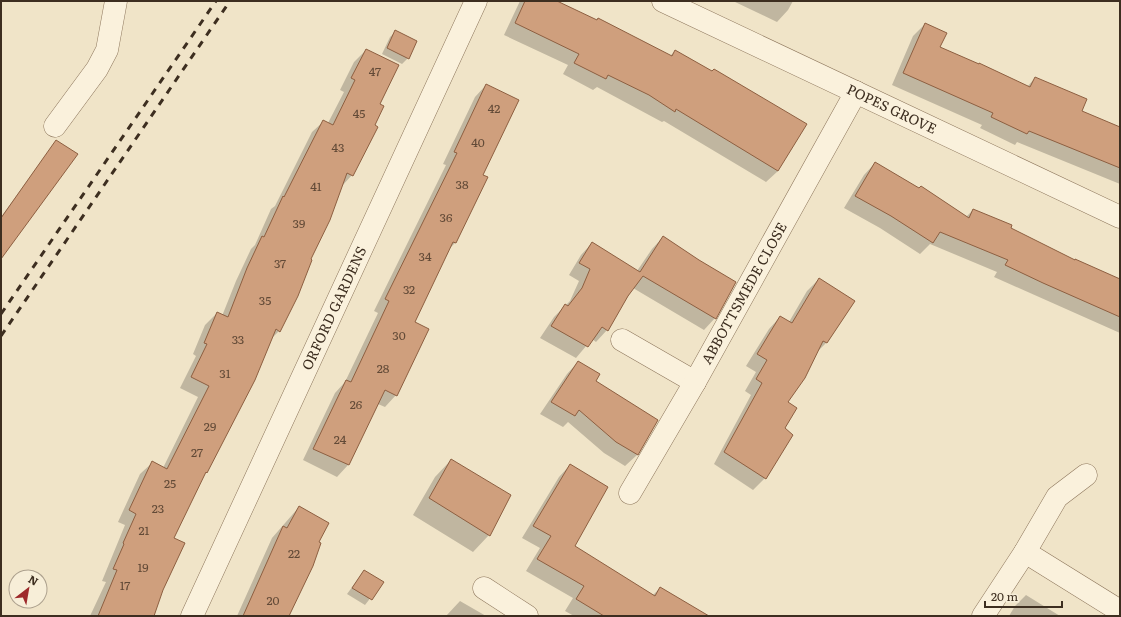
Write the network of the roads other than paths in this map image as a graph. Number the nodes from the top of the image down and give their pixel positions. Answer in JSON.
{"nodes":[{"id":1,"x":116,"y":1,"type":"edge"},
{"id":2,"x":476,"y":1,"type":"edge"},
{"id":3,"x":663,"y":1,"type":"edge"},
{"id":4,"x":856,"y":92,"type":"junction"},
{"id":5,"x":55,"y":126,"type":"dead end"},
{"id":6,"x":1120,"y":217,"type":"edge"},
{"id":7,"x":622,"y":340,"type":"dead end"},
{"id":8,"x":694,"y":382,"type":"junction"},
{"id":9,"x":1086,"y":475,"type":"dead end"},
{"id":10,"x":630,"y":493,"type":"dead end"},
{"id":11,"x":1025,"y":552,"type":"junction"},
{"id":12,"x":484,"y":588,"type":"dead end"},
{"id":13,"x":1120,"y":611,"type":"edge"},
{"id":14,"x":192,"y":616,"type":"edge"},
{"id":15,"x":527,"y":616,"type":"edge"},
{"id":16,"x":983,"y":616,"type":"edge"}],
"edges":[{"from":1,"to":5,"type":"street"},
{"from":2,"to":14,"type":"street","name":"ORFORD GARDENS"},
{"from":3,"to":4,"type":"street","name":"POPES GROVE"},
{"from":4,"to":6,"type":"street","name":"POPES GROVE"},
{"from":4,"to":8,"type":"street","name":"ABBOTTSMEDE CLOSE"},
{"from":7,"to":8,"type":"street"},
{"from":8,"to":10,"type":"street","name":"ABBOTTSMEDE CLOSE"},
{"from":9,"to":11,"type":"street"},
{"from":11,"to":13,"type":"street"},
{"from":11,"to":16,"type":"street"},
{"from":12,"to":15,"type":"street"}]}
